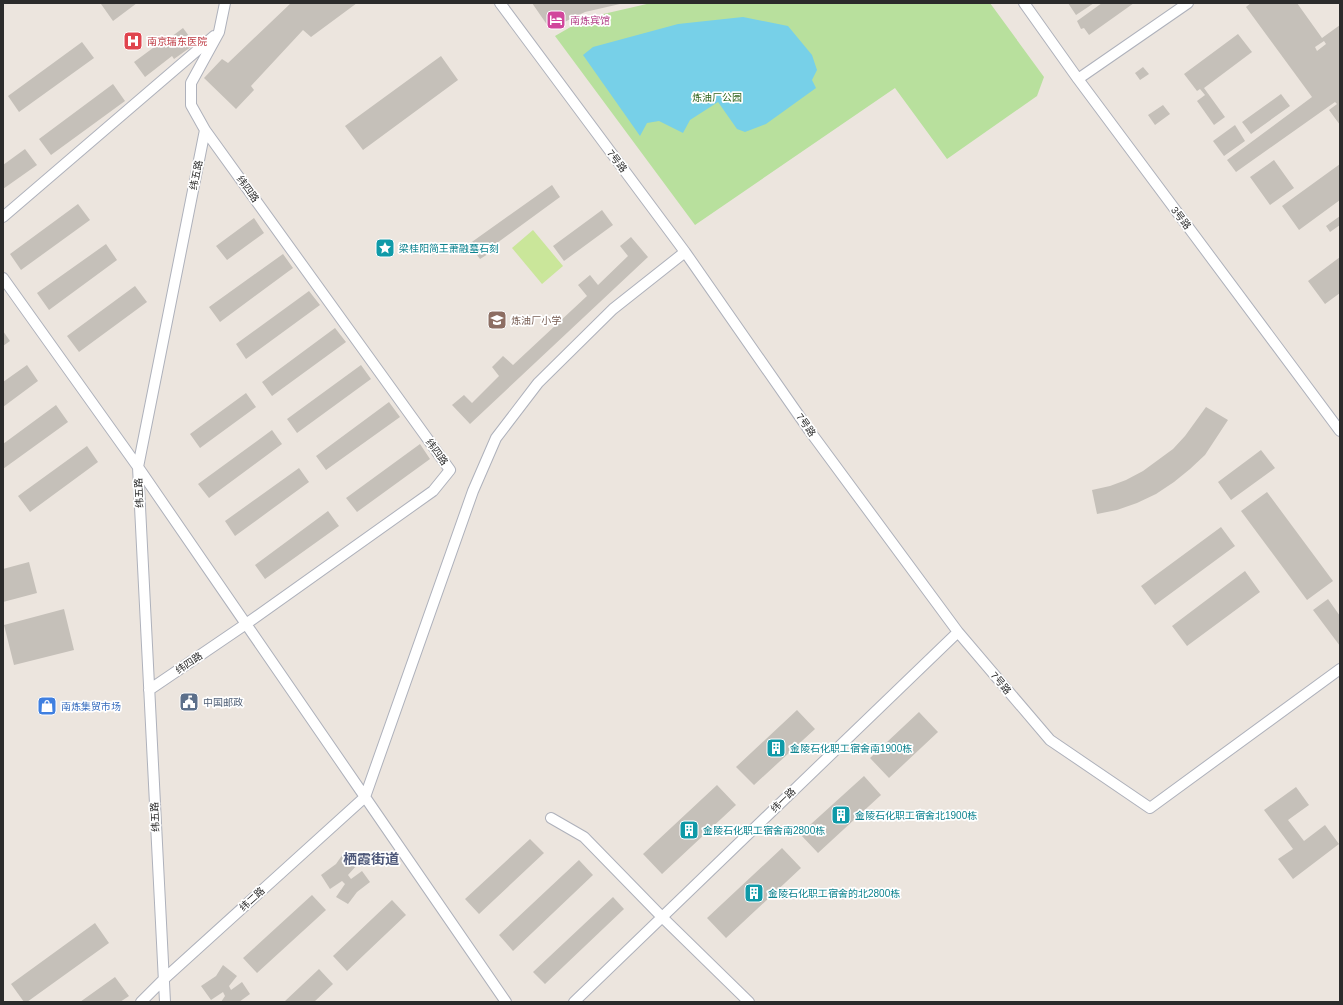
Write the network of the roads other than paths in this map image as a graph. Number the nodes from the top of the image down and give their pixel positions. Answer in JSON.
{"nodes":[{"id":1,"x":225,"y":3,"type":"edge"},
{"id":2,"x":500,"y":3,"type":"edge"},
{"id":3,"x":1024,"y":3,"type":"edge"},
{"id":4,"x":1188,"y":3,"type":"edge"},
{"id":5,"x":219,"y":32,"type":"junction"},
{"id":6,"x":1078,"y":79,"type":"junction"},
{"id":7,"x":205,"y":130,"type":"junction"},
{"id":8,"x":3,"y":217,"type":"edge"},
{"id":9,"x":685,"y":252,"type":"junction"},
{"id":10,"x":3,"y":278,"type":"edge"},
{"id":11,"x":1340,"y":432,"type":"edge"},
{"id":12,"x":138,"y":467,"type":"junction"},
{"id":13,"x":246,"y":624,"type":"junction"},
{"id":14,"x":958,"y":632,"type":"junction"},
{"id":15,"x":1340,"y":669,"type":"edge"},
{"id":16,"x":149,"y":690,"type":"junction"},
{"id":17,"x":365,"y":797,"type":"junction"},
{"id":18,"x":551,"y":818,"type":"dead end"},
{"id":19,"x":662,"y":917,"type":"junction"},
{"id":20,"x":164,"y":979,"type":"junction"},
{"id":21,"x":141,"y":1002,"type":"edge"},
{"id":22,"x":165,"y":1002,"type":"edge"},
{"id":23,"x":506,"y":1002,"type":"edge"},
{"id":24,"x":574,"y":1002,"type":"edge"},
{"id":25,"x":749,"y":1002,"type":"edge"}],
"edges":[{"from":1,"to":5,"type":"street"},
{"from":2,"to":9,"type":"street","name":"7号路"},
{"from":3,"to":6,"type":"street","name":"3号路"},
{"from":4,"to":6,"type":"street"},
{"from":5,"to":7,"type":"street"},
{"from":5,"to":8,"type":"street"},
{"from":6,"to":11,"type":"street","name":"3号路"},
{"from":7,"to":12,"type":"street","name":"纬五路"},
{"from":7,"to":13,"type":"street","name":"纬四路"},
{"from":9,"to":14,"type":"street","name":"7号路"},
{"from":9,"to":17,"type":"street"},
{"from":10,"to":12,"type":"street"},
{"from":12,"to":13,"type":"street"},
{"from":12,"to":16,"type":"street","name":"纬五路"},
{"from":13,"to":16,"type":"street","name":"纬四路"},
{"from":13,"to":17,"type":"street"},
{"from":14,"to":15,"type":"street","name":"7号路"},
{"from":14,"to":19,"type":"street","name":"纬一路"},
{"from":16,"to":20,"type":"street","name":"纬五路"},
{"from":17,"to":20,"type":"street","name":"纬二路"},
{"from":17,"to":23,"type":"street"},
{"from":18,"to":19,"type":"street"},
{"from":19,"to":24,"type":"street","name":"纬一路"},
{"from":19,"to":25,"type":"street"},
{"from":20,"to":21,"type":"street","name":"纬二路"},
{"from":20,"to":22,"type":"street","name":"纬五路"}]}
